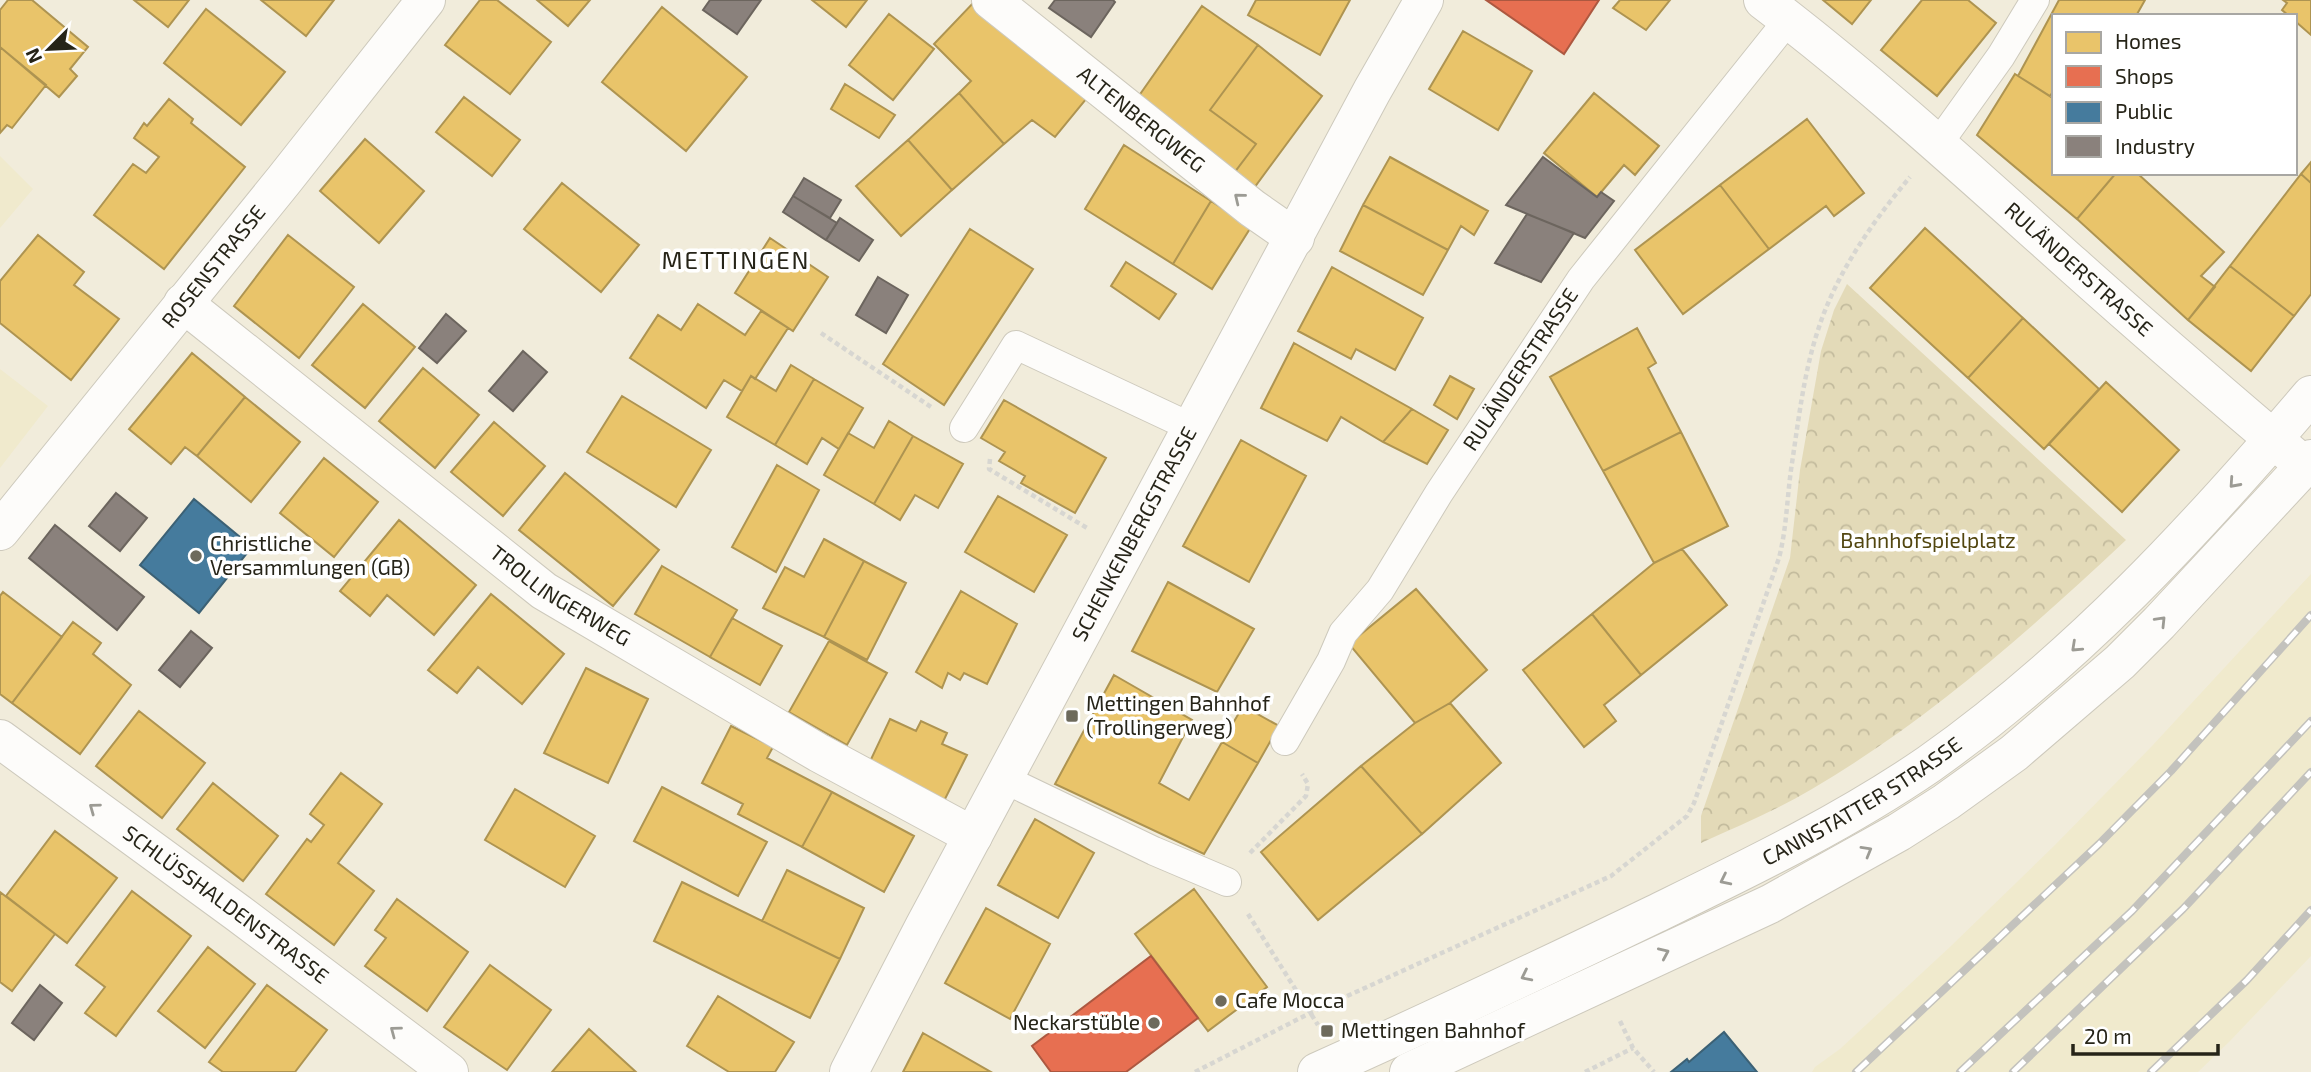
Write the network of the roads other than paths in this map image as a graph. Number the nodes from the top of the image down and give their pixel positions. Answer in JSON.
{"nodes":[{"id":1,"x":426,"y":0,"type":"edge"},
{"id":2,"x":1424,"y":0,"type":"edge"},
{"id":3,"x":2035,"y":0,"type":"edge"},
{"id":4,"x":1012,"y":6,"type":"edge"},
{"id":5,"x":1776,"y":10,"type":"edge"},
{"id":6,"x":1938,"y":144,"type":"junction"},
{"id":7,"x":1295,"y":238,"type":"junction"},
{"id":8,"x":183,"y":303,"type":"junction"},
{"id":9,"x":2311,"y":395,"type":"edge"},
{"id":10,"x":964,"y":428,"type":"road end"},
{"id":11,"x":1193,"y":428,"type":"junction"},
{"id":12,"x":2273,"y":439,"type":"junction"},
{"id":13,"x":2308,"y":463,"type":"edge"},
{"id":14,"x":0,"y":531,"type":"edge"},
{"id":15,"x":0,"y":740,"type":"edge"},
{"id":16,"x":1285,"y":741,"type":"road end"},
{"id":17,"x":1004,"y":779,"type":"junction"},
{"id":18,"x":973,"y":836,"type":"junction"},
{"id":19,"x":1227,"y":882,"type":"road end"},
{"id":20,"x":449,"y":1072,"type":"edge"},
{"id":21,"x":849,"y":1072,"type":"edge"},
{"id":22,"x":1317,"y":1072,"type":"edge"},
{"id":23,"x":1409,"y":1072,"type":"edge"}],
"edges":[{"from":1,"to":8,"type":"street","name":"ROSENSTRASSE"},
{"from":2,"to":7,"type":"street","name":"SCHENKENBERGSTRASSE"},
{"from":3,"to":6,"type":"lane"},
{"from":7,"to":4,"type":"street","name":"ALTENBERGWEG","one_way":true},
{"from":5,"to":6,"type":"street","name":"RULÄNDERSTRASSE"},
{"from":5,"to":16,"type":"lane","name":"RULÄNDERSTRASSE"},
{"from":6,"to":12,"type":"street","name":"RULÄNDERSTRASSE"},
{"from":7,"to":11,"type":"street","name":"SCHENKENBERGSTRASSE"},
{"from":8,"to":14,"type":"street","name":"ROSENSTRASSE"},
{"from":8,"to":18,"type":"street","name":"TROLLINGERWEG"},
{"from":9,"to":12,"type":"street","name":"CANNSTATTER STRASSE"},
{"from":10,"to":11,"type":"lane"},
{"from":11,"to":17,"type":"street","name":"SCHENKENBERGSTRASSE"},
{"from":12,"to":13,"type":"street","name":"RULÄNDERSTRASSE"},
{"from":12,"to":22,"type":"street","name":"CANNSTATTER STRASSE","one_way":true},
{"from":23,"to":13,"type":"street","name":"CANNSTATTER STRASSE","one_way":true},
{"from":20,"to":15,"type":"street","name":"SCHLÜSSHALDENSTRASSE","one_way":true},
{"from":17,"to":18,"type":"street","name":"SCHENKENBERGSTRASSE"},
{"from":17,"to":19,"type":"lane"},
{"from":18,"to":21,"type":"street","name":"SCHENKENBERGSTRASSE"}]}
